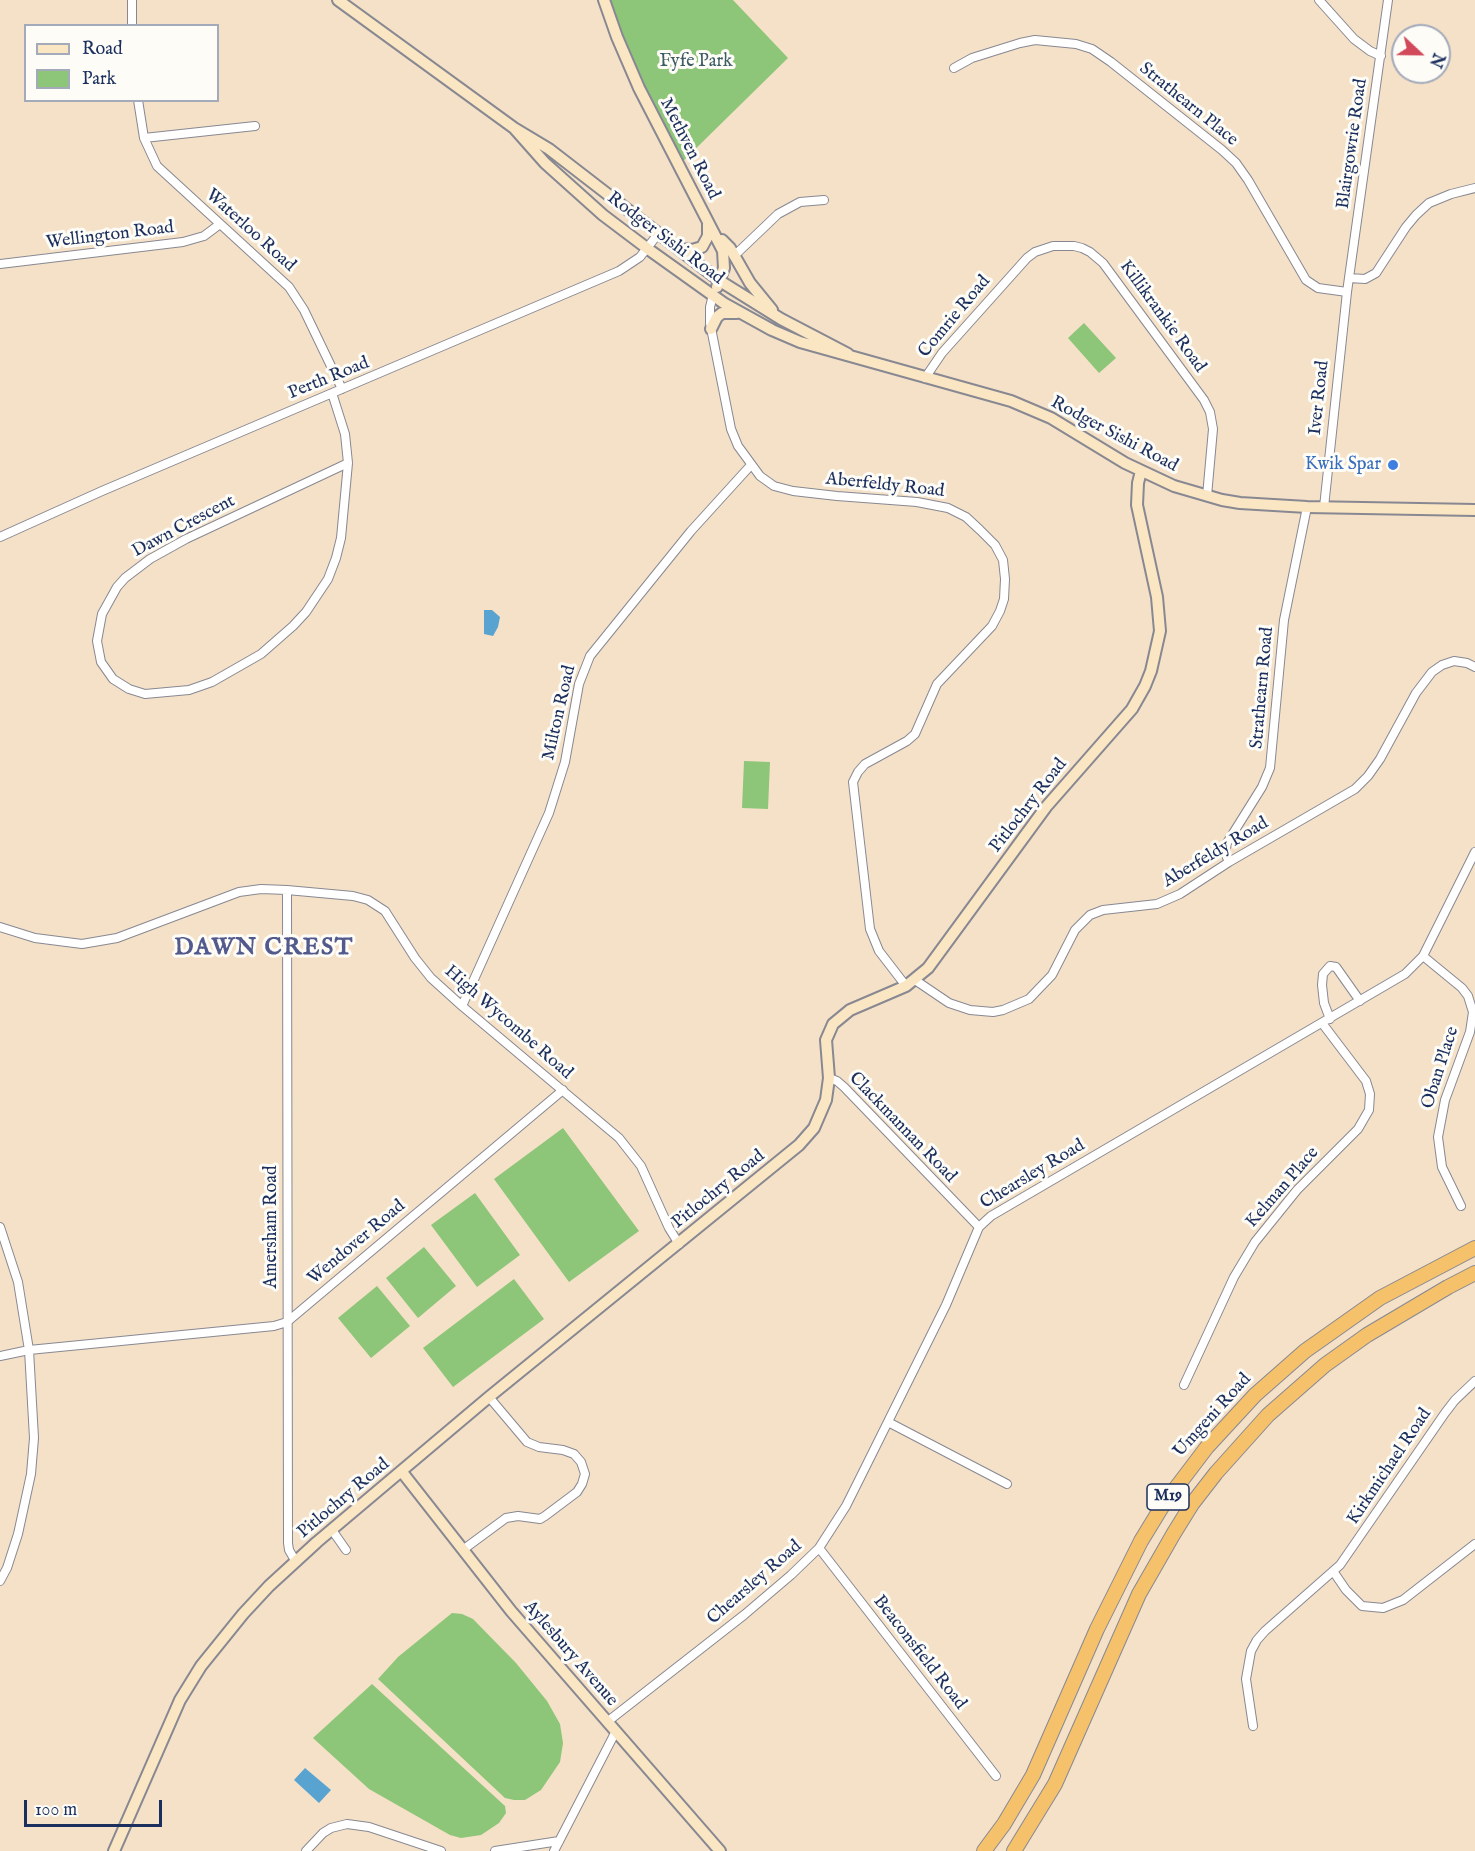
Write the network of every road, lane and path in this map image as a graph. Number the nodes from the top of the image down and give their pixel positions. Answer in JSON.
{"nodes":[{"id":1,"x":132,"y":0,"type":"edge"},
{"id":2,"x":338,"y":0,"type":"edge"},
{"id":3,"x":604,"y":0,"type":"edge"},
{"id":4,"x":1318,"y":0,"type":"edge"},
{"id":5,"x":1388,"y":0,"type":"edge"},
{"id":6,"x":132,"y":24,"type":"edge"},
{"id":7,"x":1380,"y":56,"type":"junction"},
{"id":8,"x":954,"y":68,"type":"dead end"},
{"id":9,"x":138,"y":102,"type":"edge"},
{"id":10,"x":255,"y":126,"type":"dead end"},
{"id":11,"x":514,"y":128,"type":"junction"},
{"id":12,"x":144,"y":138,"type":"junction"},
{"id":13,"x":1475,"y":188,"type":"edge"},
{"id":14,"x":824,"y":200,"type":"dead end"},
{"id":15,"x":220,"y":224,"type":"junction"},
{"id":16,"x":711,"y":227,"type":"junction"},
{"id":17,"x":658,"y":234,"type":"junction"},
{"id":18,"x":648,"y":249,"type":"junction"},
{"id":19,"x":679,"y":249,"type":"junction"},
{"id":20,"x":734,"y":256,"type":"junction"},
{"id":21,"x":0,"y":264,"type":"edge"},
{"id":22,"x":1009,"y":276,"type":"joint"},
{"id":23,"x":1349,"y":278,"type":"junction"},
{"id":24,"x":720,"y":281,"type":"junction"},
{"id":25,"x":1347,"y":292,"type":"junction"},
{"id":26,"x":713,"y":296,"type":"junction"},
{"id":27,"x":743,"y":314,"type":"junction"},
{"id":28,"x":777,"y":316,"type":"junction"},
{"id":29,"x":711,"y":329,"type":"junction"},
{"id":30,"x":851,"y":356,"type":"junction"},
{"id":31,"x":925,"y":378,"type":"junction"},
{"id":32,"x":342,"y":389,"type":"junction"},
{"id":33,"x":333,"y":393,"type":"junction"},
{"id":34,"x":348,"y":463,"type":"junction"},
{"id":35,"x":751,"y":465,"type":"junction"},
{"id":36,"x":1141,"y":471,"type":"junction"},
{"id":37,"x":1207,"y":496,"type":"junction"},
{"id":38,"x":1307,"y":507,"type":"junction"},
{"id":39,"x":1324,"y":507,"type":"junction"},
{"id":40,"x":1475,"y":510,"type":"edge"},
{"id":41,"x":0,"y":537,"type":"edge"},
{"id":42,"x":1475,"y":667,"type":"edge"},
{"id":43,"x":1475,"y":852,"type":"edge"},
{"id":44,"x":1229,"y":862,"type":"junction"},
{"id":45,"x":287,"y":890,"type":"junction"},
{"id":46,"x":0,"y":927,"type":"edge"},
{"id":47,"x":1423,"y":956,"type":"junction"},
{"id":48,"x":910,"y":983,"type":"junction"},
{"id":49,"x":1360,"y":1001,"type":"junction"},
{"id":50,"x":462,"y":1006,"type":"junction"},
{"id":51,"x":1330,"y":1019,"type":"junction"},
{"id":52,"x":1322,"y":1023,"type":"junction"},
{"id":53,"x":829,"y":1078,"type":"junction"},
{"id":54,"x":563,"y":1090,"type":"junction"},
{"id":55,"x":1461,"y":1206,"type":"dead end"},
{"id":56,"x":0,"y":1227,"type":"edge"},
{"id":57,"x":979,"y":1227,"type":"junction"},
{"id":58,"x":679,"y":1244,"type":"junction"},
{"id":59,"x":1475,"y":1248,"type":"edge"},
{"id":60,"x":1475,"y":1274,"type":"edge"},
{"id":61,"x":287,"y":1322,"type":"junction"},
{"id":62,"x":29,"y":1350,"type":"junction"},
{"id":63,"x":0,"y":1356,"type":"edge"},
{"id":64,"x":1475,"y":1381,"type":"edge"},
{"id":65,"x":1184,"y":1385,"type":"dead end"},
{"id":66,"x":489,"y":1397,"type":"junction"},
{"id":67,"x":888,"y":1422,"type":"junction"},
{"id":68,"x":402,"y":1472,"type":"junction"},
{"id":69,"x":1007,"y":1484,"type":"dead end"},
{"id":70,"x":332,"y":1530,"type":"junction"},
{"id":71,"x":1475,"y":1544,"type":"edge"},
{"id":72,"x":819,"y":1548,"type":"junction"},
{"id":73,"x":464,"y":1549,"type":"junction"},
{"id":74,"x":346,"y":1550,"type":"dead end"},
{"id":75,"x":296,"y":1562,"type":"junction"},
{"id":76,"x":1333,"y":1571,"type":"junction"},
{"id":77,"x":0,"y":1581,"type":"edge"},
{"id":78,"x":607,"y":1722,"type":"junction"},
{"id":79,"x":1253,"y":1726,"type":"dead end"},
{"id":80,"x":615,"y":1732,"type":"junction"},
{"id":81,"x":996,"y":1776,"type":"dead end"},
{"id":82,"x":559,"y":1841,"type":"junction"},
{"id":83,"x":114,"y":1851,"type":"edge"},
{"id":84,"x":306,"y":1851,"type":"edge"},
{"id":85,"x":441,"y":1851,"type":"edge"},
{"id":86,"x":495,"y":1851,"type":"edge"},
{"id":87,"x":554,"y":1851,"type":"edge"},
{"id":88,"x":720,"y":1851,"type":"edge"},
{"id":89,"x":984,"y":1851,"type":"edge"},
{"id":90,"x":1014,"y":1851,"type":"edge"}],
"edges":[{"from":1,"to":6,"type":"street"},
{"from":2,"to":11,"type":"street","name":"Rodger Sishi Road"},
{"from":3,"to":16,"type":"street","name":"Methven Road"},
{"from":4,"to":7,"type":"street"},
{"from":5,"to":7,"type":"street","name":"Blairgowrie Road"},
{"from":7,"to":23,"type":"street","name":"Blairgowrie Road"},
{"from":8,"to":25,"type":"street","name":"Strathearn Place"},
{"from":9,"to":12,"type":"street","name":"Waterloo Road"},
{"from":10,"to":12,"type":"street"},
{"from":11,"to":17,"type":"street","name":"Rodger Sishi Road"},
{"from":11,"to":18,"type":"street","name":"Rodger Sishi Road"},
{"from":12,"to":15,"type":"street","name":"Waterloo Road"},
{"from":13,"to":23,"type":"street"},
{"from":14,"to":20,"type":"street"},
{"from":15,"to":21,"type":"street","name":"Wellington Road"},
{"from":15,"to":32,"type":"street","name":"Waterloo Road"},
{"from":16,"to":19,"type":"street"},
{"from":16,"to":20,"type":"street"},
{"from":16,"to":24,"type":"street","name":"Methven Road"},
{"from":17,"to":18,"type":"street","name":"Perth Road"},
{"from":17,"to":19,"type":"street","name":"Rodger Sishi Road"},
{"from":18,"to":26,"type":"street","name":"Rodger Sishi Road"},
{"from":18,"to":32,"type":"street","name":"Perth Road"},
{"from":19,"to":24,"type":"street","name":"Rodger Sishi Road"},
{"from":20,"to":28,"type":"street"},
{"from":22,"to":31,"type":"street","name":"Comrie Road"},
{"from":22,"to":37,"type":"street","name":"Killikrankie Road"},
{"from":23,"to":25,"type":"street","name":"Blairgowrie Road"},
{"from":24,"to":26,"type":"street"},
{"from":24,"to":28,"type":"street","name":"Rodger Sishi Road"},
{"from":25,"to":39,"type":"street","name":"Iver Road"},
{"from":26,"to":27,"type":"street","name":"Rodger Sishi Road"},
{"from":26,"to":29,"type":"street","name":"Aberfeldy Road"},
{"from":27,"to":29,"type":"street"},
{"from":27,"to":30,"type":"street","name":"Rodger Sishi Road"},
{"from":28,"to":30,"type":"street","name":"Rodger Sishi Road"},
{"from":29,"to":35,"type":"street","name":"Aberfeldy Road"},
{"from":30,"to":31,"type":"street","name":"Rodger Sishi Road"},
{"from":31,"to":36,"type":"street","name":"Rodger Sishi Road"},
{"from":32,"to":33,"type":"street","name":"Perth Road"},
{"from":33,"to":34,"type":"street","name":"Dawn Crescent"},
{"from":33,"to":41,"type":"street","name":"Perth Road"},
{"from":34,"to":34,"type":"street","name":"Dawn Crescent"},
{"from":35,"to":48,"type":"street","name":"Aberfeldy Road"},
{"from":35,"to":50,"type":"street","name":"Milton Road"},
{"from":36,"to":37,"type":"street","name":"Rodger Sishi Road"},
{"from":36,"to":48,"type":"street","name":"Pitlochry Road"},
{"from":37,"to":38,"type":"street","name":"Rodger Sishi Road"},
{"from":38,"to":39,"type":"street","name":"Rodger Sishi Road"},
{"from":38,"to":44,"type":"street","name":"Strathearn Road"},
{"from":39,"to":40,"type":"street","name":"Rodger Sishi Road"},
{"from":42,"to":44,"type":"street","name":"Aberfeldy Road"},
{"from":43,"to":47,"type":"street","name":"Chearsley Road"},
{"from":44,"to":48,"type":"street","name":"Aberfeldy Road"},
{"from":45,"to":46,"type":"street","name":"High Wycombe Road"},
{"from":45,"to":50,"type":"street","name":"High Wycombe Road"},
{"from":45,"to":61,"type":"street","name":"Amersham Road"},
{"from":47,"to":49,"type":"street","name":"Chearsley Road"},
{"from":47,"to":55,"type":"street","name":"Oban Place"},
{"from":48,"to":53,"type":"street","name":"Pitlochry Road"},
{"from":49,"to":51,"type":"street","name":"Chearsley Road"},
{"from":49,"to":51,"type":"street"},
{"from":50,"to":54,"type":"street","name":"High Wycombe Road"},
{"from":51,"to":52,"type":"street","name":"Chearsley Road"},
{"from":52,"to":57,"type":"street","name":"Chearsley Road"},
{"from":52,"to":65,"type":"street","name":"Kelman Place"},
{"from":53,"to":57,"type":"street","name":"Clackmannan Road"},
{"from":53,"to":58,"type":"street","name":"Pitlochry Road"},
{"from":54,"to":58,"type":"street","name":"High Wycombe Road"},
{"from":54,"to":61,"type":"street","name":"Wendover Road"},
{"from":56,"to":62,"type":"street"},
{"from":57,"to":67,"type":"street","name":"Chearsley Road"},
{"from":58,"to":66,"type":"street","name":"Pitlochry Road"},
{"from":59,"to":89,"type":"highway","name":"Umgeni Road","number":"M19"},
{"from":60,"to":90,"type":"highway","number":"M19"},
{"from":61,"to":62,"type":"street","name":"Wendover Road"},
{"from":61,"to":75,"type":"street","name":"Amersham Road"},
{"from":62,"to":63,"type":"street","name":"Wendover Road"},
{"from":62,"to":77,"type":"street"},
{"from":64,"to":76,"type":"street","name":"Kirkmichael Road"},
{"from":66,"to":68,"type":"street","name":"Pitlochry Road"},
{"from":66,"to":73,"type":"street"},
{"from":67,"to":69,"type":"street"},
{"from":67,"to":72,"type":"street","name":"Chearsley Road"},
{"from":68,"to":70,"type":"street","name":"Pitlochry Road"},
{"from":68,"to":73,"type":"street","name":"Aylesbury Avenue"},
{"from":70,"to":74,"type":"street"},
{"from":70,"to":75,"type":"street","name":"Pitlochry Road"},
{"from":71,"to":76,"type":"street"},
{"from":72,"to":78,"type":"street","name":"Chearsley Road"},
{"from":72,"to":81,"type":"street","name":"Beaconsfield Road"},
{"from":73,"to":78,"type":"street","name":"Aylesbury Avenue"},
{"from":75,"to":83,"type":"street","name":"Pitlochry Road"},
{"from":76,"to":79,"type":"street","name":"Kirkmichael Road"},
{"from":78,"to":80,"type":"street","name":"Aylesbury Avenue"},
{"from":80,"to":82,"type":"street"},
{"from":80,"to":88,"type":"street","name":"Aylesbury Avenue"},
{"from":82,"to":86,"type":"street"},
{"from":82,"to":87,"type":"street"},
{"from":84,"to":85,"type":"street"}]}
